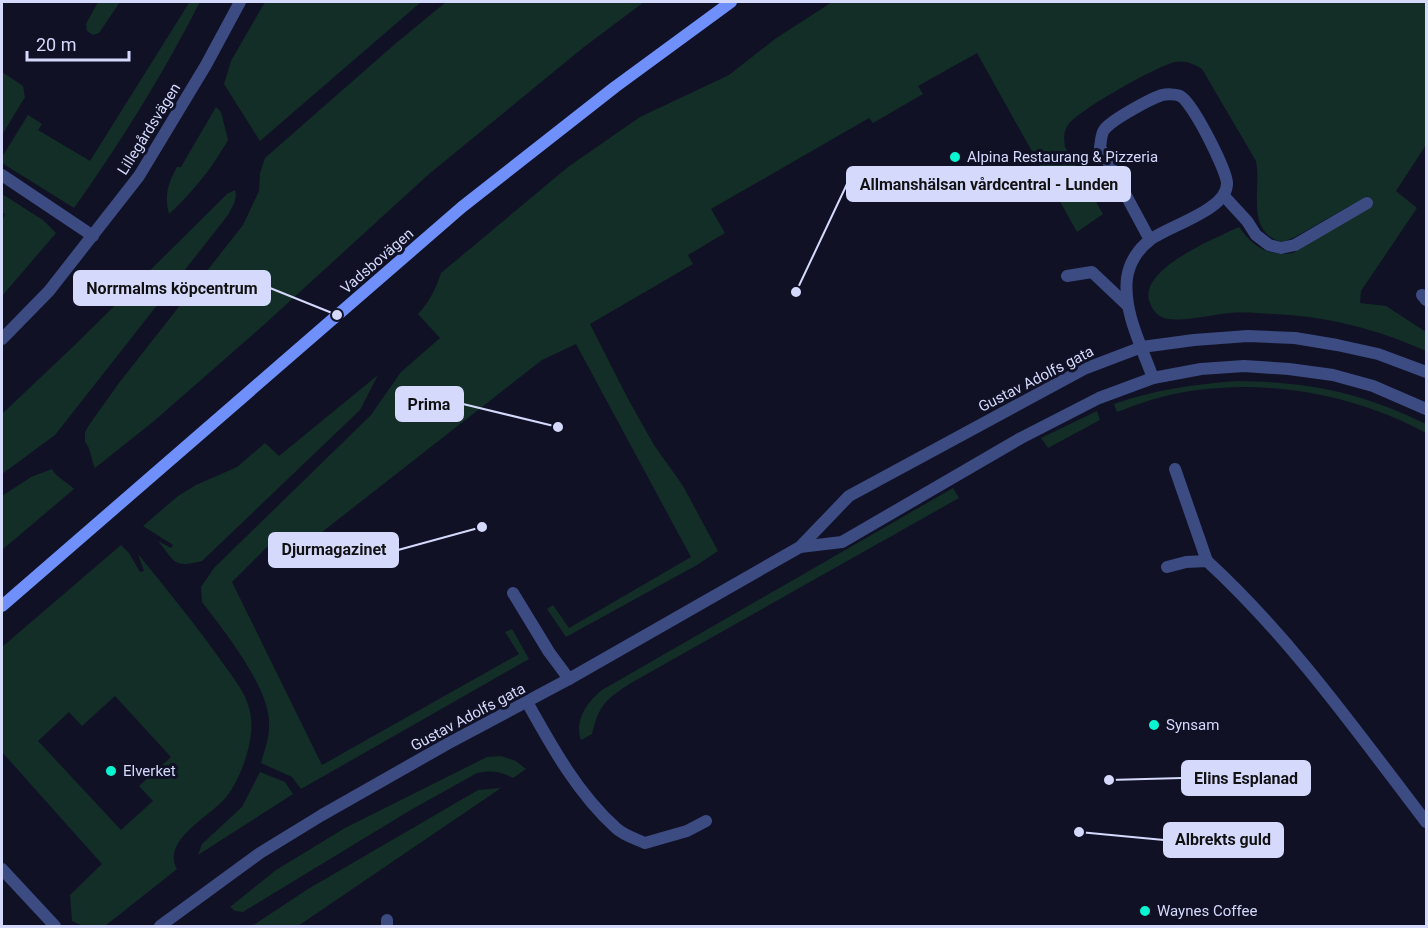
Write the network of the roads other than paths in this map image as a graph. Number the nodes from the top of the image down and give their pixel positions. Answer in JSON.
{"nodes":[{"id":1,"x":240,"y":2,"type":"edge"},
{"id":2,"x":731,"y":2,"type":"edge"},
{"id":3,"x":2,"y":175,"type":"edge"},
{"id":4,"x":1224,"y":196,"type":"junction"},
{"id":5,"x":1367,"y":203,"type":"dead end"},
{"id":6,"x":93,"y":236,"type":"junction"},
{"id":7,"x":1150,"y":240,"type":"junction"},
{"id":8,"x":1066,"y":276,"type":"dead end"},
{"id":9,"x":1128,"y":306,"type":"junction"},
{"id":10,"x":2,"y":339,"type":"edge"},
{"id":11,"x":1142,"y":347,"type":"junction"},
{"id":12,"x":1426,"y":372,"type":"edge"},
{"id":13,"x":1153,"y":378,"type":"junction"},
{"id":14,"x":1426,"y":409,"type":"edge"},
{"id":15,"x":1175,"y":469,"type":"dead end"},
{"id":16,"x":800,"y":547,"type":"junction"},
{"id":17,"x":1207,"y":561,"type":"junction"},
{"id":18,"x":1167,"y":567,"type":"dead end"},
{"id":19,"x":513,"y":593,"type":"dead end"},
{"id":20,"x":2,"y":606,"type":"edge"},
{"id":21,"x":569,"y":679,"type":"junction"},
{"id":22,"x":527,"y":702,"type":"junction"},
{"id":23,"x":706,"y":821,"type":"dead end"},
{"id":24,"x":1426,"y":822,"type":"edge"},
{"id":25,"x":2,"y":870,"type":"edge"},
{"id":26,"x":54,"y":926,"type":"edge"},
{"id":27,"x":160,"y":927,"type":"edge"}],
"edges":[{"from":1,"to":6,"type":"street","name":"Lillegårdsvägen"},
{"from":2,"to":20,"type":"main road","name":"Vadsbovägen"},
{"from":3,"to":6,"type":"street"},
{"from":4,"to":5,"type":"street"},
{"from":4,"to":7,"type":"street"},
{"from":4,"to":7,"type":"street"},
{"from":6,"to":10,"type":"street","name":"Lillegårdsvägen"},
{"from":7,"to":9,"type":"street"},
{"from":8,"to":9,"type":"street"},
{"from":9,"to":11,"type":"street"},
{"from":11,"to":12,"type":"street","name":"Gustav Adolfs gata"},
{"from":11,"to":13,"type":"street"},
{"from":11,"to":16,"type":"street","name":"Gustav Adolfs gata"},
{"from":13,"to":14,"type":"street","name":"Gustav Adolfs gata"},
{"from":13,"to":16,"type":"street","name":"Gustav Adolfs gata"},
{"from":15,"to":17,"type":"street"},
{"from":16,"to":21,"type":"street","name":"Gustav Adolfs gata"},
{"from":17,"to":18,"type":"street"},
{"from":17,"to":24,"type":"street"},
{"from":19,"to":21,"type":"street"},
{"from":21,"to":22,"type":"street","name":"Gustav Adolfs gata"},
{"from":22,"to":23,"type":"street"},
{"from":22,"to":27,"type":"street","name":"Gustav Adolfs gata"},
{"from":25,"to":26,"type":"street"}]}
